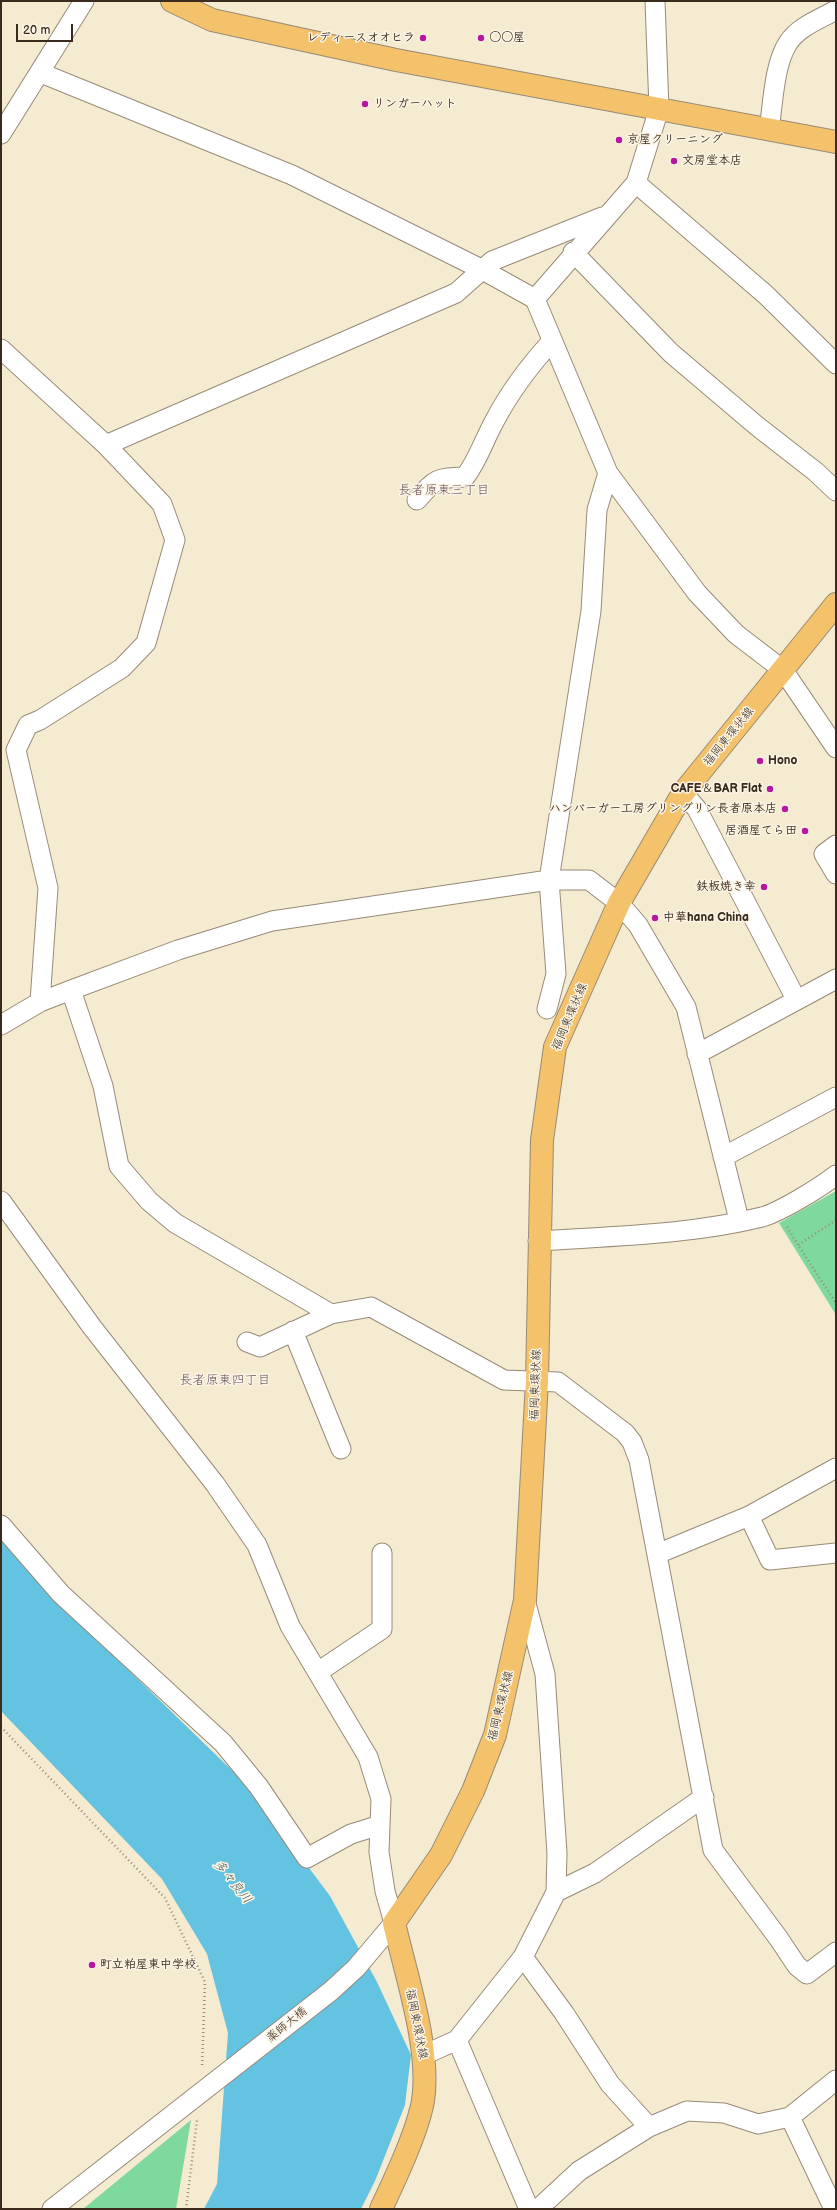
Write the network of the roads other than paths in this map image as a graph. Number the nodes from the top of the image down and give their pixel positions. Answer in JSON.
{"nodes":[{"id":1,"x":84,"y":1,"type":"edge"},
{"id":2,"x":172,"y":1,"type":"edge"},
{"id":3,"x":655,"y":1,"type":"edge"},
{"id":4,"x":836,"y":10,"type":"edge"},
{"id":5,"x":41,"y":73,"type":"junction"},
{"id":6,"x":659,"y":109,"type":"junction"},
{"id":7,"x":769,"y":130,"type":"junction"},
{"id":8,"x":2,"y":132,"type":"edge"},
{"id":9,"x":836,"y":142,"type":"edge"},
{"id":10,"x":636,"y":183,"type":"junction"},
{"id":11,"x":607,"y":215,"type":"junction"},
{"id":12,"x":573,"y":252,"type":"junction"},
{"id":13,"x":481,"y":269,"type":"junction"},
{"id":14,"x":535,"y":299,"type":"junction"},
{"id":15,"x":552,"y":341,"type":"junction"},
{"id":16,"x":1,"y":349,"type":"edge"},
{"id":17,"x":836,"y":364,"type":"edge"},
{"id":18,"x":106,"y":445,"type":"junction"},
{"id":19,"x":608,"y":473,"type":"junction"},
{"id":20,"x":836,"y":491,"type":"edge"},
{"id":21,"x":417,"y":500,"type":"dead end"},
{"id":22,"x":836,"y":604,"type":"edge"},
{"id":23,"x":784,"y":670,"type":"junction"},
{"id":24,"x":836,"y":748,"type":"edge"},
{"id":25,"x":683,"y":793,"type":"junction"},
{"id":26,"x":836,"y":846,"type":"edge"},
{"id":27,"x":836,"y":874,"type":"edge"},
{"id":28,"x":549,"y":880,"type":"junction"},
{"id":29,"x":620,"y":904,"type":"junction"},
{"id":30,"x":836,"y":979,"type":"edge"},
{"id":31,"x":71,"y":990,"type":"junction"},
{"id":32,"x":796,"y":999,"type":"junction"},
{"id":33,"x":40,"y":1002,"type":"junction"},
{"id":34,"x":547,"y":1009,"type":"dead end"},
{"id":35,"x":1,"y":1025,"type":"edge"},
{"id":36,"x":697,"y":1054,"type":"junction"},
{"id":37,"x":836,"y":1097,"type":"edge"},
{"id":38,"x":723,"y":1157,"type":"junction"},
{"id":39,"x":836,"y":1175,"type":"edge"},
{"id":40,"x":1,"y":1201,"type":"edge"},
{"id":41,"x":739,"y":1220,"type":"junction"},
{"id":42,"x":538,"y":1240,"type":"junction"},
{"id":43,"x":331,"y":1314,"type":"junction"},
{"id":44,"x":293,"y":1332,"type":"junction"},
{"id":45,"x":247,"y":1342,"type":"dead end"},
{"id":46,"x":537,"y":1381,"type":"junction"},
{"id":47,"x":341,"y":1449,"type":"dead end"},
{"id":48,"x":836,"y":1468,"type":"edge"},
{"id":49,"x":749,"y":1516,"type":"junction"},
{"id":50,"x":1,"y":1524,"type":"edge"},
{"id":51,"x":382,"y":1553,"type":"dead end"},
{"id":52,"x":836,"y":1553,"type":"edge"},
{"id":53,"x":657,"y":1554,"type":"junction"},
{"id":54,"x":525,"y":1600,"type":"junction"},
{"id":55,"x":318,"y":1672,"type":"junction"},
{"id":56,"x":704,"y":1798,"type":"junction"},
{"id":57,"x":380,"y":1825,"type":"junction"},
{"id":58,"x":556,"y":1892,"type":"junction"},
{"id":59,"x":394,"y":1923,"type":"junction"},
{"id":60,"x":836,"y":1952,"type":"edge"},
{"id":61,"x":523,"y":1956,"type":"junction"},
{"id":62,"x":457,"y":2040,"type":"junction"},
{"id":63,"x":424,"y":2055,"type":"junction"},
{"id":64,"x":836,"y":2080,"type":"edge"},
{"id":65,"x":790,"y":2117,"type":"junction"},
{"id":66,"x":649,"y":2127,"type":"junction"},
{"id":67,"x":52,"y":2209,"type":"edge"},
{"id":68,"x":381,"y":2209,"type":"edge"},
{"id":69,"x":529,"y":2209,"type":"edge"},
{"id":70,"x":538,"y":2209,"type":"edge"},
{"id":71,"x":834,"y":2209,"type":"edge"}],
"edges":[{"from":1,"to":5,"type":"street"},
{"from":2,"to":6,"type":"main road"},
{"from":3,"to":6,"type":"street"},
{"from":4,"to":7,"type":"street"},
{"from":5,"to":8,"type":"street"},
{"from":5,"to":13,"type":"street"},
{"from":6,"to":7,"type":"main road"},
{"from":6,"to":10,"type":"street"},
{"from":7,"to":9,"type":"main road"},
{"from":10,"to":11,"type":"street"},
{"from":10,"to":17,"type":"street"},
{"from":11,"to":12,"type":"street"},
{"from":11,"to":13,"type":"street"},
{"from":12,"to":14,"type":"street"},
{"from":12,"to":20,"type":"street"},
{"from":13,"to":14,"type":"street"},
{"from":13,"to":18,"type":"street"},
{"from":14,"to":15,"type":"street"},
{"from":15,"to":19,"type":"street"},
{"from":15,"to":21,"type":"street"},
{"from":16,"to":18,"type":"street"},
{"from":18,"to":33,"type":"street"},
{"from":19,"to":23,"type":"street"},
{"from":19,"to":28,"type":"street"},
{"from":22,"to":23,"type":"main road","name":"福岡東環状線"},
{"from":23,"to":24,"type":"street"},
{"from":23,"to":25,"type":"main road","name":"福岡東環状線"},
{"from":25,"to":29,"type":"main road","name":"福岡東環状線"},
{"from":25,"to":32,"type":"street"},
{"from":26,"to":27,"type":"street"},
{"from":28,"to":29,"type":"street"},
{"from":28,"to":31,"type":"street"},
{"from":28,"to":34,"type":"street"},
{"from":29,"to":36,"type":"street"},
{"from":29,"to":42,"type":"main road","name":"福岡東環状線"},
{"from":30,"to":32,"type":"street"},
{"from":31,"to":33,"type":"street"},
{"from":31,"to":43,"type":"street"},
{"from":32,"to":36,"type":"street"},
{"from":33,"to":35,"type":"street"},
{"from":36,"to":38,"type":"street"},
{"from":37,"to":38,"type":"street"},
{"from":38,"to":41,"type":"street"},
{"from":39,"to":41,"type":"street"},
{"from":40,"to":55,"type":"street"},
{"from":41,"to":42,"type":"street"},
{"from":42,"to":46,"type":"main road","name":"福岡東環状線"},
{"from":43,"to":44,"type":"street"},
{"from":43,"to":46,"type":"street"},
{"from":44,"to":45,"type":"street"},
{"from":44,"to":47,"type":"street"},
{"from":46,"to":53,"type":"street"},
{"from":46,"to":54,"type":"main road","name":"福岡東環状線"},
{"from":48,"to":49,"type":"street"},
{"from":49,"to":52,"type":"street"},
{"from":49,"to":53,"type":"street"},
{"from":50,"to":57,"type":"street"},
{"from":51,"to":55,"type":"street"},
{"from":53,"to":56,"type":"street"},
{"from":54,"to":58,"type":"street"},
{"from":54,"to":59,"type":"main road","name":"福岡東環状線"},
{"from":55,"to":57,"type":"street"},
{"from":56,"to":58,"type":"street"},
{"from":56,"to":60,"type":"street"},
{"from":57,"to":59,"type":"street"},
{"from":58,"to":61,"type":"street"},
{"from":59,"to":63,"type":"main road","name":"福岡東環状線"},
{"from":59,"to":67,"type":"street","name":"薬師大橋"},
{"from":61,"to":62,"type":"street"},
{"from":61,"to":66,"type":"street"},
{"from":62,"to":63,"type":"street"},
{"from":62,"to":69,"type":"street"},
{"from":63,"to":68,"type":"main road","name":"福岡東環状線"},
{"from":64,"to":65,"type":"street"},
{"from":65,"to":66,"type":"street"},
{"from":65,"to":71,"type":"street"},
{"from":66,"to":70,"type":"street"}]}
